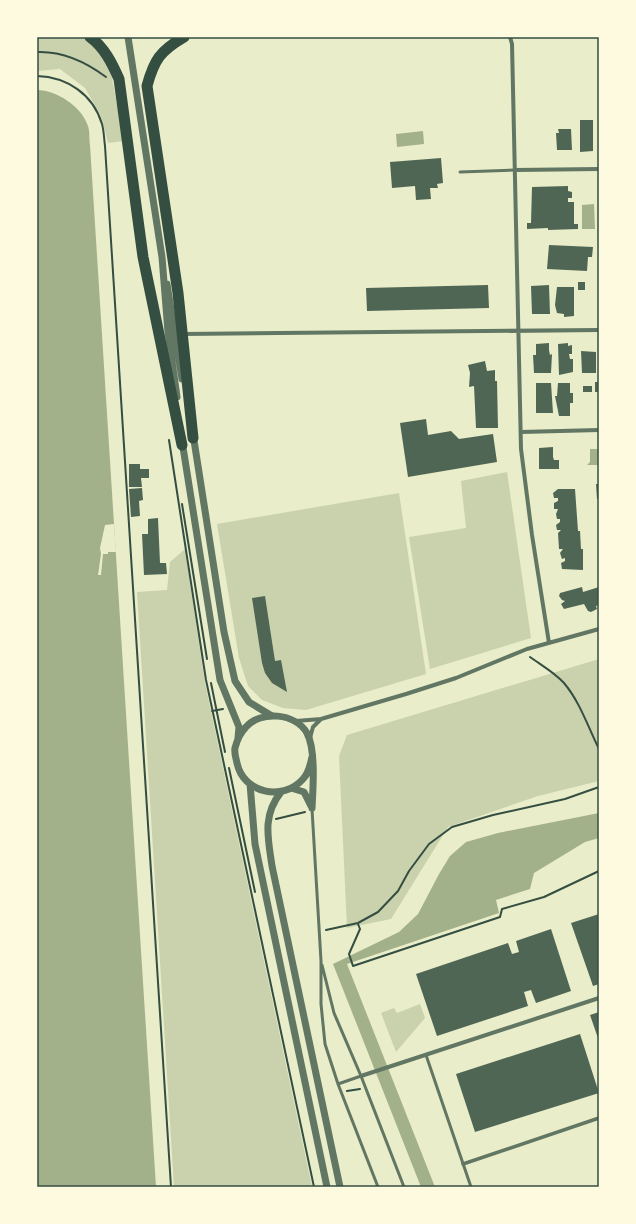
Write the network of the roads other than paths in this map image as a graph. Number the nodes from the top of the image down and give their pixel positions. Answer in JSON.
{"nodes":[{"id":1,"x":90,"y":37,"type":"edge"},
{"id":2,"x":128,"y":37,"type":"edge"},
{"id":3,"x":184,"y":37,"type":"edge"},
{"id":4,"x":510,"y":37,"type":"edge"},
{"id":5,"x":599,"y":168,"type":"edge"},
{"id":6,"x":515,"y":170,"type":"junction"},
{"id":7,"x":460,"y":172,"type":"dead end"},
{"id":8,"x":164,"y":272,"type":"junction"},
{"id":9,"x":599,"y":330,"type":"edge"},
{"id":10,"x":520,"y":331,"type":"junction"},
{"id":11,"x":182,"y":334,"type":"junction"},
{"id":12,"x":599,"y":430,"type":"edge"},
{"id":13,"x":521,"y":432,"type":"junction"},
{"id":14,"x":194,"y":438,"type":"junction"},
{"id":15,"x":182,"y":445,"type":"junction"},
{"id":16,"x":599,"y":629,"type":"edge"},
{"id":17,"x":549,"y":643,"type":"junction"},
{"id":18,"x":272,"y":716,"type":"junction"},
{"id":19,"x":321,"y":719,"type":"junction"},
{"id":20,"x":293,"y":720,"type":"junction"},
{"id":21,"x":238,"y":738,"type":"junction"},
{"id":22,"x":309,"y":740,"type":"junction"},
{"id":23,"x":312,"y":757,"type":"junction"},
{"id":24,"x":250,"y":784,"type":"junction"},
{"id":25,"x":291,"y":788,"type":"junction"},
{"id":26,"x":281,"y":792,"type":"junction"},
{"id":27,"x":309,"y":810,"type":"junction"},
{"id":28,"x":321,"y":962,"type":"junction"},
{"id":29,"x":599,"y":998,"type":"edge"},
{"id":30,"x":426,"y":1055,"type":"junction"},
{"id":31,"x":361,"y":1076,"type":"junction"},
{"id":32,"x":338,"y":1084,"type":"junction"},
{"id":33,"x":599,"y":1118,"type":"edge"},
{"id":34,"x":463,"y":1164,"type":"junction"},
{"id":35,"x":327,"y":1187,"type":"edge"},
{"id":36,"x":340,"y":1187,"type":"edge"},
{"id":37,"x":378,"y":1187,"type":"edge"},
{"id":38,"x":404,"y":1187,"type":"edge"},
{"id":39,"x":471,"y":1187,"type":"edge"}],
"edges":[{"from":1,"to":15,"type":"highway"},
{"from":2,"to":8,"type":"street"},
{"from":3,"to":11,"type":"highway"},
{"from":4,"to":6,"type":"street"},
{"from":5,"to":6,"type":"street"},
{"from":6,"to":7,"type":"lane"},
{"from":6,"to":10,"type":"street"},
{"from":8,"to":14,"type":"street"},
{"from":8,"to":15,"type":"street"},
{"from":9,"to":10,"type":"street"},
{"from":10,"to":11,"type":"street"},
{"from":10,"to":13,"type":"street"},
{"from":11,"to":14,"type":"highway"},
{"from":12,"to":13,"type":"street"},
{"from":13,"to":17,"type":"street"},
{"from":14,"to":18,"type":"street"},
{"from":15,"to":21,"type":"street"},
{"from":16,"to":17,"type":"street"},
{"from":17,"to":19,"type":"street"},
{"from":18,"to":20,"type":"street"},
{"from":18,"to":21,"type":"street"},
{"from":19,"to":20,"type":"street"},
{"from":19,"to":22,"type":"street"},
{"from":20,"to":22,"type":"street"},
{"from":21,"to":24,"type":"street"},
{"from":22,"to":23,"type":"street"},
{"from":23,"to":25,"type":"street"},
{"from":23,"to":27,"type":"street"},
{"from":24,"to":26,"type":"street"},
{"from":24,"to":35,"type":"street"},
{"from":25,"to":26,"type":"street"},
{"from":25,"to":27,"type":"street"},
{"from":26,"to":36,"type":"street"},
{"from":27,"to":28,"type":"lane"},
{"from":28,"to":31,"type":"lane"},
{"from":28,"to":32,"type":"lane"},
{"from":29,"to":30,"type":"street"},
{"from":30,"to":31,"type":"street"},
{"from":30,"to":34,"type":"lane"},
{"from":31,"to":32,"type":"lane"},
{"from":31,"to":38,"type":"lane"},
{"from":32,"to":37,"type":"lane"},
{"from":33,"to":34,"type":"street"},
{"from":34,"to":39,"type":"lane"}]}
